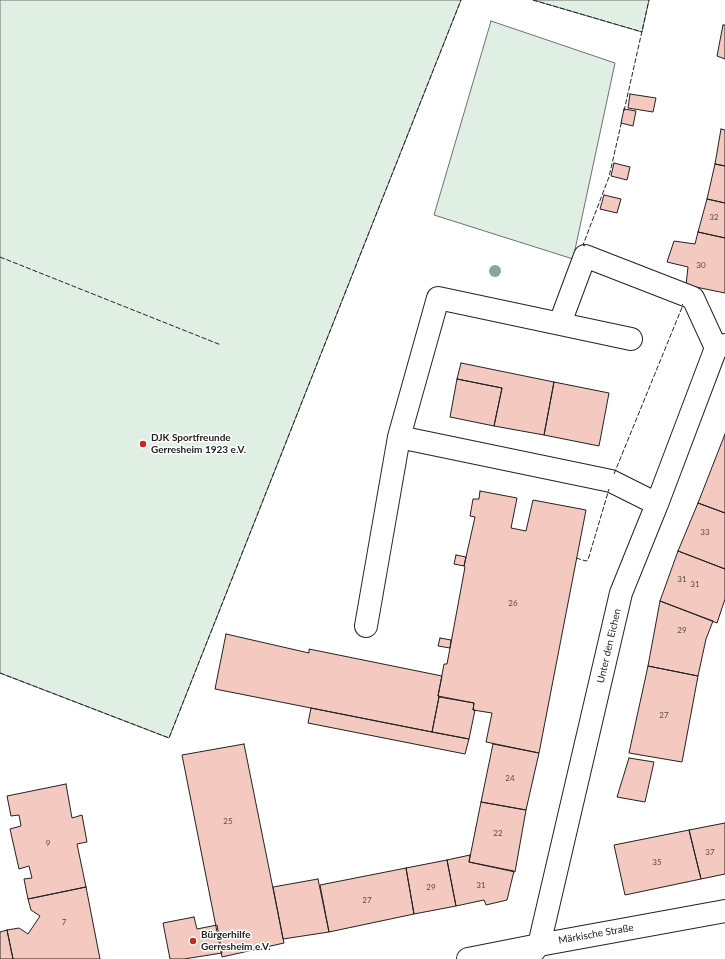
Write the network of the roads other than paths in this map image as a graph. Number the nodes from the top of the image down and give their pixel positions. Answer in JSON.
{"nodes":[{"id":1,"x":560,"y":323,"type":"junction"},
{"id":2,"x":631,"y":338,"type":"dead end"},
{"id":3,"x":720,"y":347,"type":"edge"},
{"id":4,"x":398,"y":437,"type":"junction"},
{"id":5,"x":657,"y":504,"type":"junction"},
{"id":6,"x":366,"y":626,"type":"dead end"},
{"id":7,"x":725,"y":911,"type":"edge"},
{"id":8,"x":533,"y":952,"type":"edge"},
{"id":9,"x":468,"y":959,"type":"edge"}],
"edges":[{"from":1,"to":2,"type":"street"},
{"from":1,"to":3,"type":"street"},
{"from":1,"to":4,"type":"street"},
{"from":3,"to":5,"type":"street","name":"Unter den Eichen"},
{"from":4,"to":5,"type":"street"},
{"from":4,"to":6,"type":"street"},
{"from":5,"to":8,"type":"street","name":"Unter den Eichen"},
{"from":7,"to":8,"type":"street","name":"Märkische Straße"},
{"from":8,"to":9,"type":"street","name":"Märkische Straße"}]}
